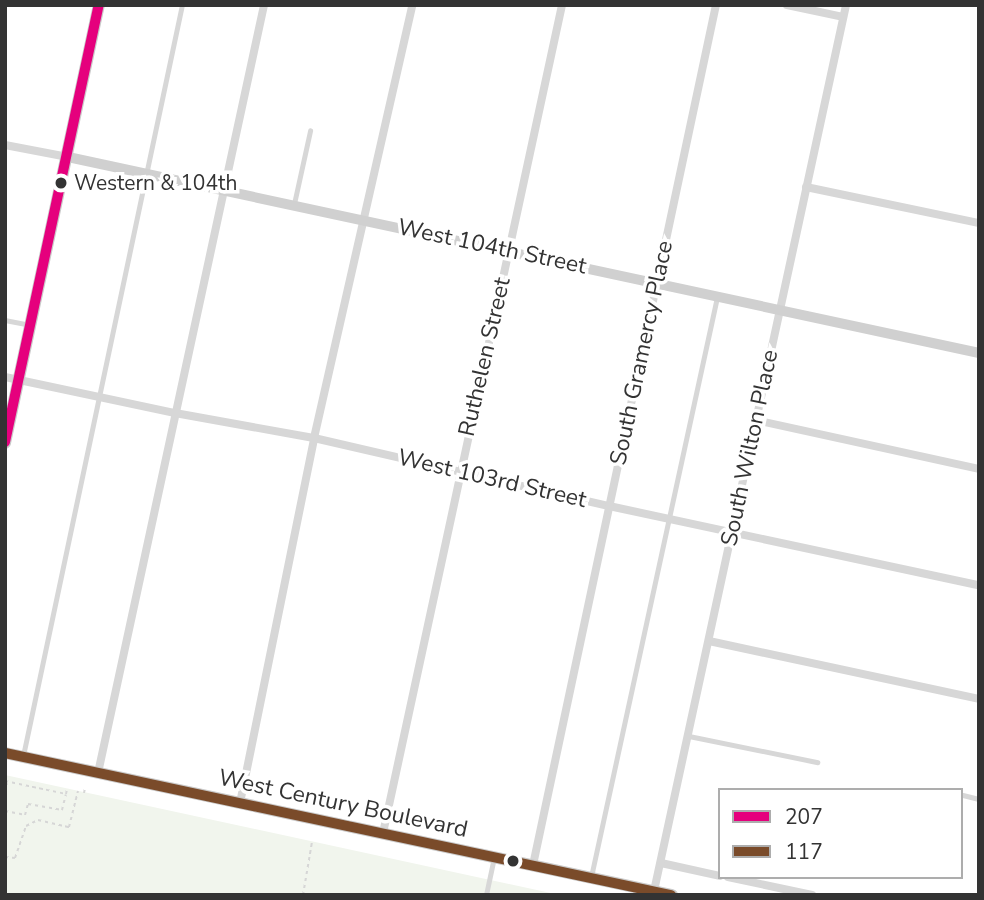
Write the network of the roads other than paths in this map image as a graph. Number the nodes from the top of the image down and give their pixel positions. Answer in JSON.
{"nodes":[{"id":1,"x":181,"y":5,"type":"edge"},
{"id":2,"x":264,"y":5,"type":"edge"},
{"id":3,"x":412,"y":5,"type":"edge"},
{"id":4,"x":562,"y":5,"type":"edge"},
{"id":5,"x":716,"y":5,"type":"edge"},
{"id":6,"x":787,"y":5,"type":"edge"},
{"id":7,"x":846,"y":5,"type":"edge"},
{"id":8,"x":97,"y":6,"type":"edge"},
{"id":9,"x":843,"y":18,"type":"junction"},
{"id":10,"x":310,"y":131,"type":"dead end"},
{"id":11,"x":5,"y":145,"type":"edge"},
{"id":12,"x":68,"y":157,"type":"junction"},
{"id":13,"x":147,"y":173,"type":"junction"},
{"id":14,"x":806,"y":187,"type":"junction"},
{"id":15,"x":224,"y":190,"type":"junction"},
{"id":16,"x":294,"y":204,"type":"junction"},
{"id":17,"x":365,"y":219,"type":"junction"},
{"id":18,"x":979,"y":223,"type":"edge"},
{"id":19,"x":509,"y":250,"type":"junction"},
{"id":20,"x":656,"y":283,"type":"junction"},
{"id":21,"x":718,"y":296,"type":"junction"},
{"id":22,"x":780,"y":311,"type":"junction"},
{"id":23,"x":5,"y":320,"type":"edge"},
{"id":24,"x":31,"y":325,"type":"junction"},
{"id":25,"x":979,"y":352,"type":"edge"},
{"id":26,"x":5,"y":377,"type":"edge"},
{"id":27,"x":19,"y":380,"type":"junction"},
{"id":28,"x":99,"y":397,"type":"junction"},
{"id":29,"x":175,"y":413,"type":"junction"},
{"id":30,"x":755,"y":420,"type":"junction"},
{"id":31,"x":314,"y":438,"type":"junction"},
{"id":32,"x":5,"y":443,"type":"edge"},
{"id":33,"x":979,"y":469,"type":"edge"},
{"id":34,"x":460,"y":470,"type":"junction"},
{"id":35,"x":609,"y":506,"type":"junction"},
{"id":36,"x":670,"y":519,"type":"junction"},
{"id":37,"x":732,"y":532,"type":"junction"},
{"id":38,"x":979,"y":585,"type":"edge"},
{"id":39,"x":709,"y":640,"type":"junction"},
{"id":40,"x":979,"y":699,"type":"edge"},
{"id":41,"x":688,"y":736,"type":"junction"},
{"id":42,"x":5,"y":753,"type":"edge"},
{"id":43,"x":23,"y":757,"type":"junction"},
{"id":44,"x":817,"y":762,"type":"dead end"},
{"id":45,"x":98,"y":773,"type":"junction"},
{"id":46,"x":240,"y":803,"type":"junction"},
{"id":47,"x":383,"y":833,"type":"junction"},
{"id":48,"x":495,"y":857,"type":"junction"},
{"id":49,"x":660,"y":863,"type":"junction"},
{"id":50,"x":533,"y":865,"type":"junction"},
{"id":51,"x":718,"y":876,"type":"edge"},
{"id":52,"x":591,"y":877,"type":"junction"},
{"id":53,"x":737,"y":879,"type":"edge"},
{"id":54,"x":654,"y":891,"type":"junction"},
{"id":55,"x":486,"y":895,"type":"edge"},
{"id":56,"x":672,"y":895,"type":"edge"},
{"id":57,"x":812,"y":895,"type":"edge"}],
"edges":[{"from":1,"to":13,"type":"lane"},
{"from":2,"to":15,"type":"street"},
{"from":3,"to":17,"type":"street"},
{"from":4,"to":19,"type":"street","name":"Ruthelen Street"},
{"from":5,"to":20,"type":"street","name":"South Gramercy Place"},
{"from":6,"to":9,"type":"street"},
{"from":7,"to":9,"type":"street","name":"South Wilton Place"},
{"from":8,"to":12,"type":"main road"},
{"from":9,"to":14,"type":"street","name":"South Wilton Place"},
{"from":10,"to":16,"type":"lane"},
{"from":11,"to":12,"type":"street","name":"West 104th Street"},
{"from":12,"to":13,"type":"street","name":"West 104th Street"},
{"from":12,"to":24,"type":"main road"},
{"from":13,"to":15,"type":"street","name":"West 104th Street"},
{"from":13,"to":28,"type":"lane"},
{"from":14,"to":18,"type":"street"},
{"from":14,"to":22,"type":"street","name":"South Wilton Place"},
{"from":15,"to":16,"type":"street","name":"West 104th Street"},
{"from":15,"to":29,"type":"street"},
{"from":16,"to":17,"type":"street","name":"West 104th Street"},
{"from":17,"to":19,"type":"street","name":"West 104th Street"},
{"from":17,"to":31,"type":"street"},
{"from":19,"to":20,"type":"street","name":"West 104th Street"},
{"from":19,"to":34,"type":"street","name":"Ruthelen Street"},
{"from":20,"to":21,"type":"street","name":"West 104th Street"},
{"from":20,"to":35,"type":"street","name":"South Gramercy Place"},
{"from":21,"to":22,"type":"street","name":"West 104th Street"},
{"from":21,"to":36,"type":"lane"},
{"from":22,"to":25,"type":"street","name":"West 104th Street"},
{"from":22,"to":30,"type":"street","name":"South Wilton Place"},
{"from":23,"to":24,"type":"lane"},
{"from":24,"to":27,"type":"main road"},
{"from":26,"to":27,"type":"street","name":"West 103rd Street"},
{"from":27,"to":28,"type":"street","name":"West 103rd Street"},
{"from":27,"to":32,"type":"main road"},
{"from":28,"to":29,"type":"street","name":"West 103rd Street"},
{"from":28,"to":43,"type":"lane"},
{"from":29,"to":31,"type":"street","name":"West 103rd Street"},
{"from":29,"to":45,"type":"street"},
{"from":30,"to":33,"type":"street"},
{"from":30,"to":37,"type":"street","name":"South Wilton Place"},
{"from":31,"to":34,"type":"street","name":"West 103rd Street"},
{"from":31,"to":46,"type":"street"},
{"from":34,"to":35,"type":"street","name":"West 103rd Street"},
{"from":34,"to":47,"type":"street","name":"Ruthelen Street"},
{"from":35,"to":36,"type":"street","name":"West 103rd Street"},
{"from":35,"to":50,"type":"street","name":"South Gramercy Place"},
{"from":36,"to":37,"type":"street","name":"West 103rd Street"},
{"from":36,"to":52,"type":"lane"},
{"from":37,"to":38,"type":"street","name":"West 103rd Street"},
{"from":37,"to":39,"type":"street","name":"South Wilton Place"},
{"from":39,"to":40,"type":"street"},
{"from":39,"to":41,"type":"street","name":"South Wilton Place"},
{"from":41,"to":44,"type":"lane"},
{"from":41,"to":49,"type":"street","name":"South Wilton Place"},
{"from":42,"to":43,"type":"main road","name":"West Century Boulevard"},
{"from":43,"to":45,"type":"main road","name":"West Century Boulevard"},
{"from":45,"to":46,"type":"main road","name":"West Century Boulevard"},
{"from":46,"to":47,"type":"main road","name":"West Century Boulevard"},
{"from":47,"to":48,"type":"main road","name":"West Century Boulevard"},
{"from":48,"to":50,"type":"main road","name":"West Century Boulevard"},
{"from":48,"to":55,"type":"lane"},
{"from":49,"to":51,"type":"street"},
{"from":49,"to":54,"type":"street","name":"South Wilton Place"},
{"from":50,"to":52,"type":"main road","name":"West Century Boulevard"},
{"from":52,"to":54,"type":"main road","name":"West Century Boulevard"},
{"from":53,"to":57,"type":"street"},
{"from":54,"to":56,"type":"main road","name":"West Century Boulevard"}]}
